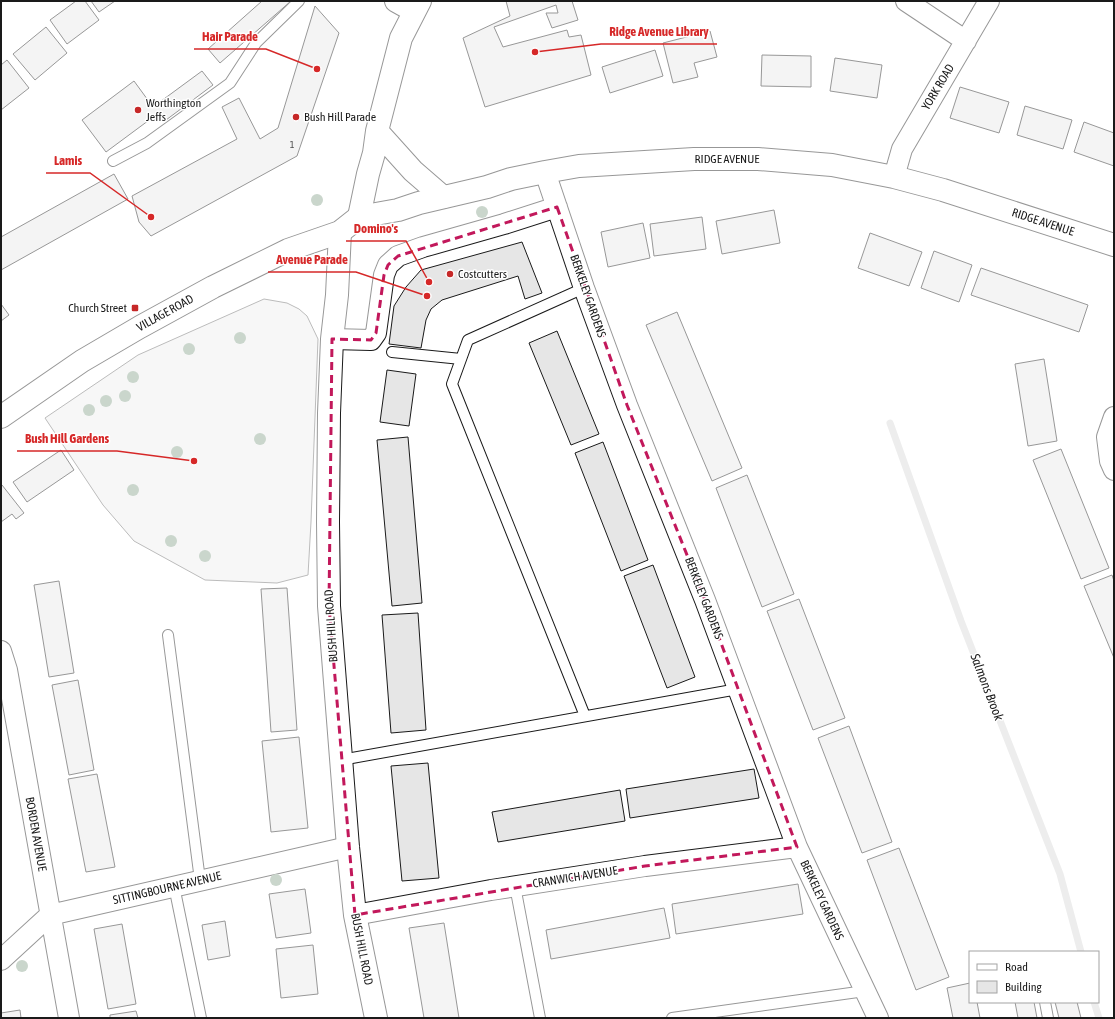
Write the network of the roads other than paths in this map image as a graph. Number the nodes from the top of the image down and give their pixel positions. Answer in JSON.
{"nodes":[{"id":1,"x":299,"y":1,"type":"edge"},
{"id":2,"x":906,"y":1,"type":"edge"},
{"id":3,"x":989,"y":1,"type":"edge"},
{"id":4,"x":410,"y":4,"type":"edge"},
{"id":5,"x":966,"y":41,"type":"junction"},
{"id":6,"x":377,"y":131,"type":"junction"},
{"id":7,"x":113,"y":161,"type":"dead end"},
{"id":8,"x":545,"y":172,"type":"junction"},
{"id":9,"x":894,"y":177,"type":"junction"},
{"id":10,"x":443,"y":197,"type":"junction"},
{"id":11,"x":557,"y":207,"type":"junction"},
{"id":12,"x":359,"y":217,"type":"junction"},
{"id":13,"x":340,"y":232,"type":"junction"},
{"id":14,"x":1114,"y":245,"type":"edge"},
{"id":15,"x":584,"y":288,"type":"junction"},
{"id":16,"x":332,"y":339,"type":"junction"},
{"id":17,"x":392,"y":352,"type":"dead end"},
{"id":18,"x":461,"y":359,"type":"junction"},
{"id":19,"x":1,"y":417,"type":"edge"},
{"id":20,"x":1114,"y":417,"type":"edge"},
{"id":21,"x":1114,"y":470,"type":"edge"},
{"id":22,"x":168,"y":635,"type":"dead end"},
{"id":23,"x":1,"y":651,"type":"edge"},
{"id":24,"x":738,"y":689,"type":"junction"},
{"id":25,"x":585,"y":716,"type":"junction"},
{"id":26,"x":341,"y":760,"type":"junction"},
{"id":27,"x":348,"y":847,"type":"junction"},
{"id":28,"x":797,"y":847,"type":"junction"},
{"id":29,"x":200,"y":880,"type":"junction"},
{"id":30,"x":174,"y":886,"type":"junction"},
{"id":31,"x":515,"y":886,"type":"junction"},
{"id":32,"x":355,"y":914,"type":"junction"},
{"id":33,"x":50,"y":915,"type":"junction"},
{"id":34,"x":1,"y":960,"type":"edge"},
{"id":35,"x":865,"y":991,"type":"junction"},
{"id":36,"x":1045,"y":1003,"type":"edge"},
{"id":37,"x":69,"y":1018,"type":"edge"},
{"id":38,"x":201,"y":1018,"type":"edge"},
{"id":39,"x":376,"y":1018,"type":"edge"},
{"id":40,"x":540,"y":1018,"type":"edge"},
{"id":41,"x":672,"y":1018,"type":"edge"},
{"id":42,"x":878,"y":1018,"type":"edge"},
{"id":43,"x":1048,"y":1018,"type":"edge"}],
"edges":[{"from":1,"to":7,"type":"lane"},
{"from":2,"to":5,"type":"street"},
{"from":3,"to":5,"type":"street","name":"YORK ROAD"},
{"from":4,"to":6,"type":"main road"},
{"from":5,"to":9,"type":"street","name":"YORK ROAD"},
{"from":6,"to":10,"type":"main road"},
{"from":6,"to":12,"type":"main road"},
{"from":8,"to":9,"type":"main road","name":"RIDGE AVENUE"},
{"from":8,"to":10,"type":"main road","name":"RIDGE AVENUE"},
{"from":8,"to":11,"type":"street","name":"BERKELEY GARDENS"},
{"from":9,"to":14,"type":"main road","name":"RIDGE AVENUE"},
{"from":10,"to":12,"type":"main road","name":"RIDGE AVENUE"},
{"from":11,"to":15,"type":"street","name":"BERKELEY GARDENS"},
{"from":11,"to":16,"type":"street"},
{"from":12,"to":13,"type":"main road","name":"RIDGE AVENUE"},
{"from":13,"to":16,"type":"main road","name":"BUSH HILL ROAD"},
{"from":13,"to":19,"type":"main road","name":"VILLAGE ROAD"},
{"from":15,"to":18,"type":"lane"},
{"from":15,"to":24,"type":"street","name":"BERKELEY GARDENS"},
{"from":16,"to":26,"type":"main road","name":"BUSH HILL ROAD"},
{"from":17,"to":18,"type":"lane"},
{"from":18,"to":25,"type":"lane"},
{"from":20,"to":21,"type":"street"},
{"from":22,"to":29,"type":"lane"},
{"from":23,"to":33,"type":"street","name":"BORDEN AVENUE"},
{"from":24,"to":25,"type":"lane"},
{"from":24,"to":28,"type":"street","name":"BERKELEY GARDENS"},
{"from":25,"to":26,"type":"lane"},
{"from":26,"to":27,"type":"main road","name":"BUSH HILL ROAD"},
{"from":27,"to":29,"type":"street","name":"SITTINGBOURNE AVENUE"},
{"from":27,"to":32,"type":"main road","name":"BUSH HILL ROAD"},
{"from":28,"to":31,"type":"street","name":"CRANWICH AVENUE"},
{"from":28,"to":35,"type":"street","name":"BERKELEY GARDENS"},
{"from":29,"to":30,"type":"street","name":"SITTINGBOURNE AVENUE"},
{"from":30,"to":33,"type":"street","name":"SITTINGBOURNE AVENUE"},
{"from":30,"to":38,"type":"lane"},
{"from":31,"to":32,"type":"street","name":"CRANWICH AVENUE"},
{"from":31,"to":40,"type":"lane"},
{"from":32,"to":39,"type":"main road","name":"BUSH HILL ROAD"},
{"from":33,"to":34,"type":"street","name":"SITTINGBOURNE AVENUE"},
{"from":33,"to":37,"type":"street","name":"BORDEN AVENUE"},
{"from":35,"to":41,"type":"lane"},
{"from":35,"to":42,"type":"street","name":"BERKELEY GARDENS"},
{"from":36,"to":43,"type":"lane"}]}
